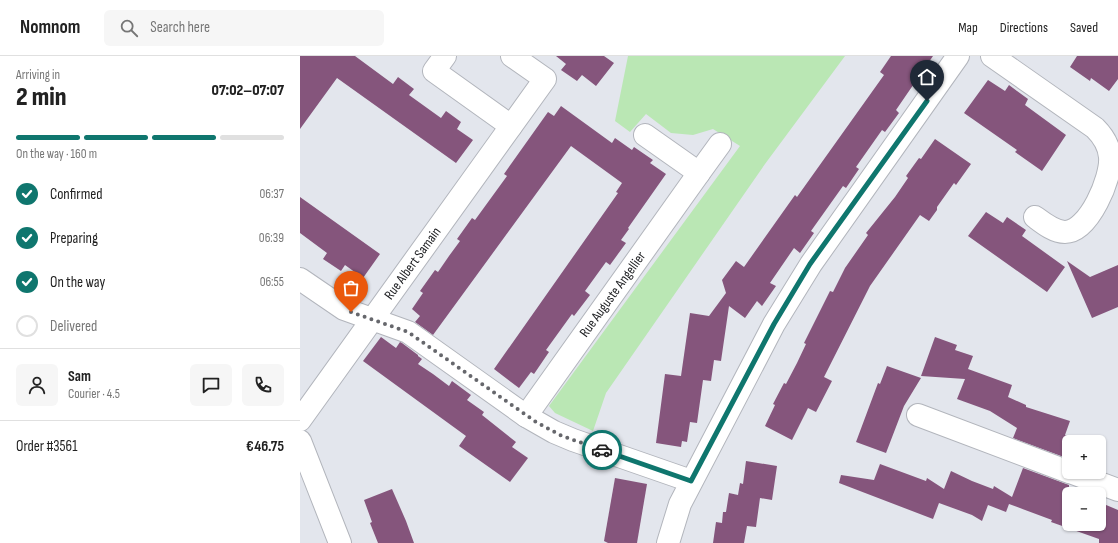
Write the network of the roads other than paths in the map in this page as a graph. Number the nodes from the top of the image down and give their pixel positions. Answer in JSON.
{"nodes":[{"id":1,"x":445,"y":56,"type":"edge"},
{"id":2,"x":512,"y":56,"type":"edge"},
{"id":3,"x":958,"y":56,"type":"edge"},
{"id":4,"x":992,"y":56,"type":"edge"},
{"id":5,"x":511,"y":126,"type":"junction"},
{"id":6,"x":645,"y":135,"type":"dead end"},
{"id":7,"x":720,"y":144,"type":"dead end"},
{"id":8,"x":699,"y":173,"type":"junction"},
{"id":9,"x":1035,"y":217,"type":"dead end"},
{"id":10,"x":300,"y":279,"type":"edge"},
{"id":11,"x":372,"y":319,"type":"junction"},
{"id":12,"x":918,"y":415,"type":"dead end"},
{"id":13,"x":526,"y":416,"type":"junction"},
{"id":14,"x":300,"y":420,"type":"edge"},
{"id":15,"x":300,"y":441,"type":"edge"},
{"id":16,"x":1062,"y":469,"type":"edge"},
{"id":17,"x":1088,"y":479,"type":"edge"},
{"id":18,"x":691,"y":481,"type":"junction"},
{"id":19,"x":1118,"y":490,"type":"edge"},
{"id":20,"x":340,"y":543,"type":"edge"},
{"id":21,"x":668,"y":543,"type":"edge"}],
"edges":[{"from":1,"to":5,"type":"street"},
{"from":2,"to":5,"type":"street","name":"Rue Albert Samain"},
{"from":3,"to":18,"type":"street"},
{"from":4,"to":9,"type":"street"},
{"from":5,"to":11,"type":"street","name":"Rue Albert Samain"},
{"from":6,"to":8,"type":"street"},
{"from":7,"to":8,"type":"street","name":"Rue Auguste Angellier"},
{"from":8,"to":13,"type":"street","name":"Rue Auguste Angellier"},
{"from":10,"to":11,"type":"street"},
{"from":11,"to":13,"type":"street"},
{"from":11,"to":14,"type":"street","name":"Rue Albert Samain"},
{"from":12,"to":16,"type":"street"},
{"from":13,"to":18,"type":"street"},
{"from":15,"to":20,"type":"street"},
{"from":17,"to":19,"type":"street"},
{"from":18,"to":21,"type":"street"}]}
